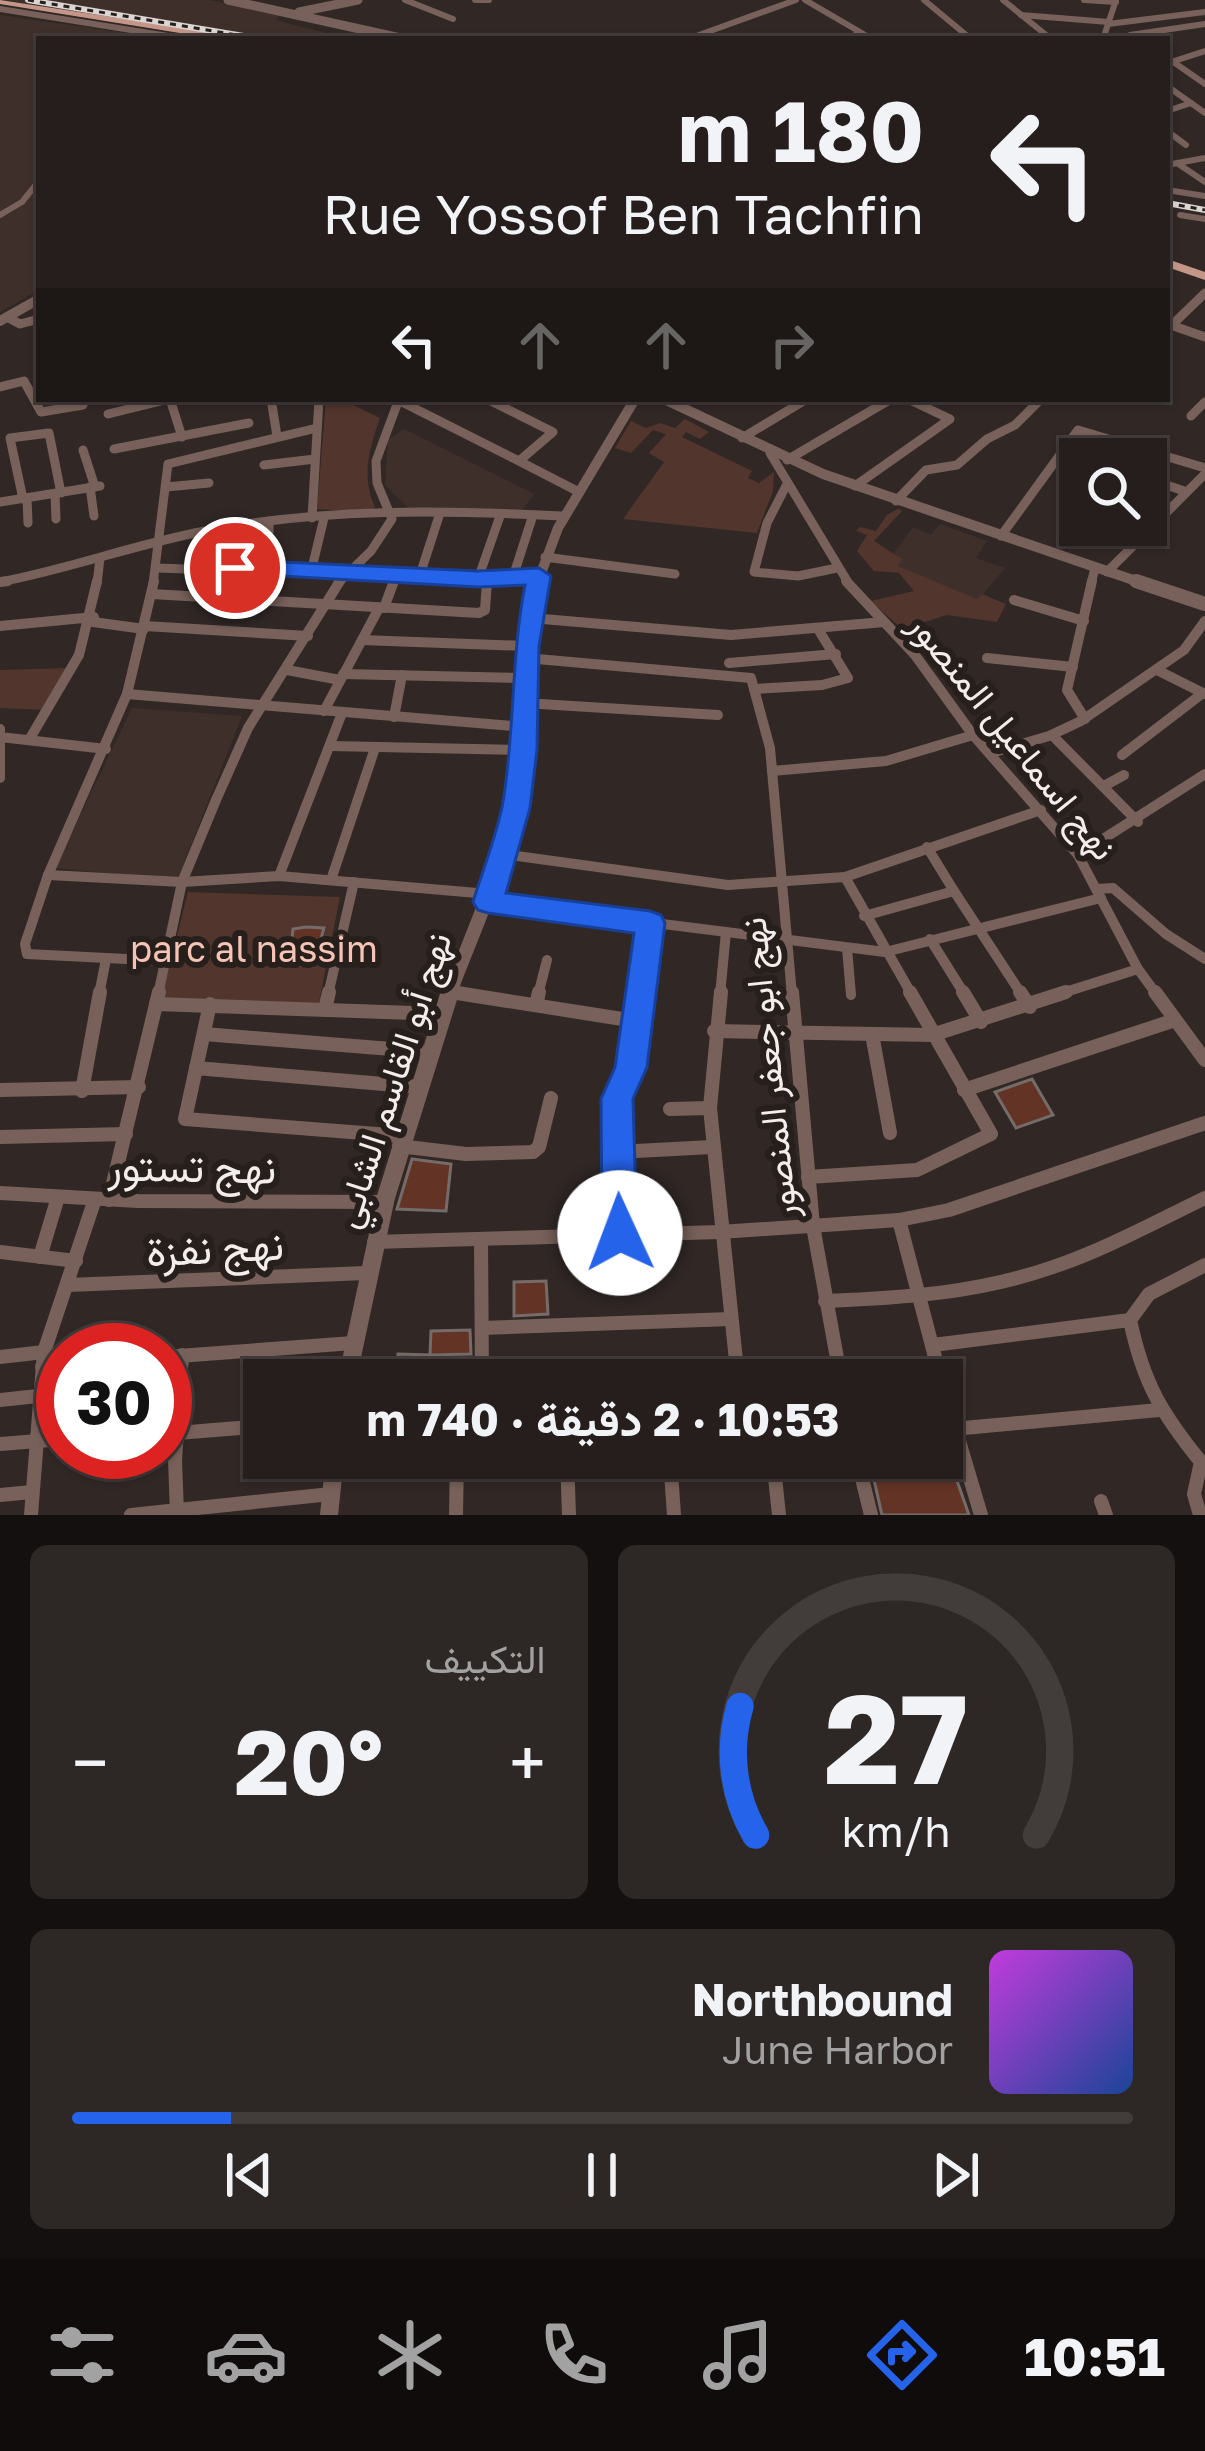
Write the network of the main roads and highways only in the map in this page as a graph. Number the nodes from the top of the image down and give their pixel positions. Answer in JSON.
{"nodes":[{"id":1,"x":0,"y":7,"type":"edge"},
{"id":2,"x":194,"y":36,"type":"edge"},
{"id":3,"x":214,"y":36,"type":"edge"},
{"id":4,"x":1170,"y":267,"type":"edge"},
{"id":5,"x":1205,"y":278,"type":"edge"}],
"edges":[{"from":1,"to":2,"type":"main road"},
{"from":1,"to":3,"type":"main road"},
{"from":4,"to":5,"type":"main road"}]}
